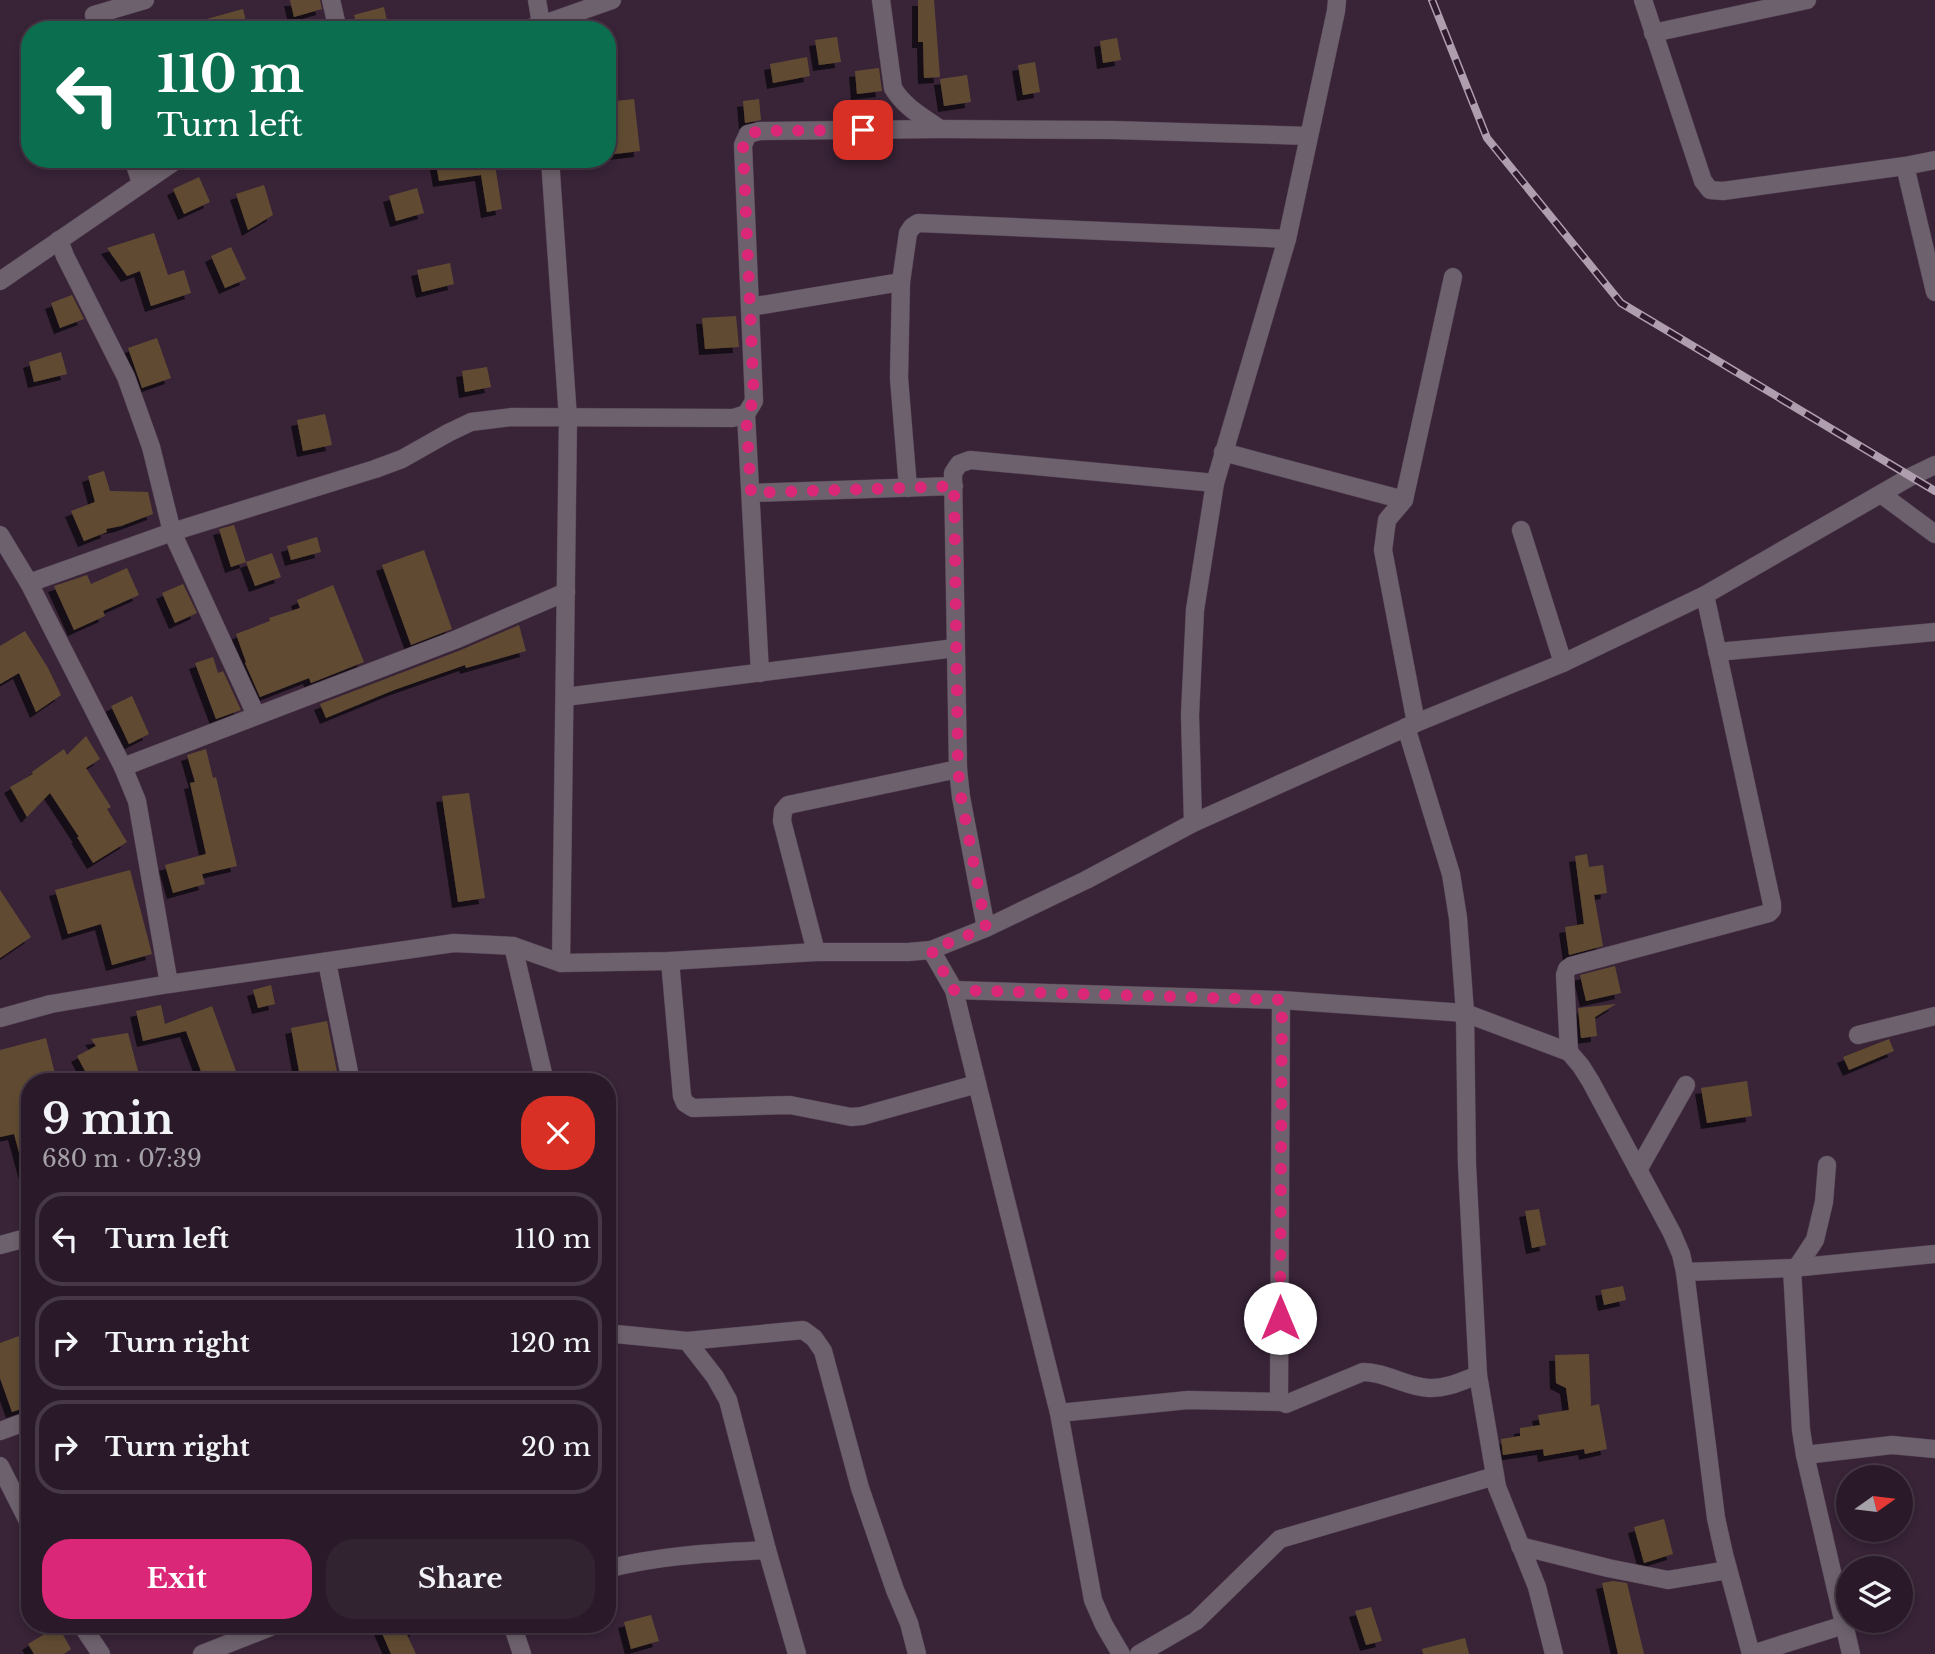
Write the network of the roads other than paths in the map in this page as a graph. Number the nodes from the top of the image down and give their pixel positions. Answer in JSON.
{"nodes":[{"id":1,"x":145,"y":0,"type":"edge"},
{"id":2,"x":331,"y":0,"type":"edge"},
{"id":3,"x":537,"y":0,"type":"edge"},
{"id":4,"x":612,"y":0,"type":"edge"},
{"id":5,"x":881,"y":0,"type":"edge"},
{"id":6,"x":1337,"y":0,"type":"edge"},
{"id":7,"x":1643,"y":0,"type":"edge"},
{"id":8,"x":1807,"y":0,"type":"edge"},
{"id":9,"x":95,"y":21,"type":"edge"},
{"id":10,"x":336,"y":21,"type":"edge"},
{"id":11,"x":541,"y":21,"type":"edge"},
{"id":12,"x":560,"y":21,"type":"edge"},
{"id":13,"x":1653,"y":33,"type":"junction"},
{"id":14,"x":940,"y":129,"type":"junction"},
{"id":15,"x":1309,"y":136,"type":"junction"},
{"id":16,"x":1935,"y":160,"type":"edge"},
{"id":17,"x":1905,"y":166,"type":"junction"},
{"id":18,"x":136,"y":168,"type":"edge"},
{"id":19,"x":164,"y":168,"type":"edge"},
{"id":20,"x":551,"y":168,"type":"edge"},
{"id":21,"x":141,"y":184,"type":"junction"},
{"id":22,"x":1287,"y":239,"type":"junction"},
{"id":23,"x":60,"y":240,"type":"junction"},
{"id":24,"x":1453,"y":277,"type":"dead end"},
{"id":25,"x":0,"y":281,"type":"edge"},
{"id":26,"x":901,"y":282,"type":"junction"},
{"id":27,"x":1935,"y":292,"type":"edge"},
{"id":28,"x":750,"y":307,"type":"junction"},
{"id":29,"x":746,"y":414,"type":"junction"},
{"id":30,"x":568,"y":418,"type":"junction"},
{"id":31,"x":1223,"y":452,"type":"junction"},
{"id":32,"x":1935,"y":465,"type":"edge"},
{"id":33,"x":1215,"y":483,"type":"junction"},
{"id":34,"x":954,"y":486,"type":"junction"},
{"id":35,"x":908,"y":488,"type":"junction"},
{"id":36,"x":751,"y":493,"type":"junction"},
{"id":37,"x":1881,"y":494,"type":"junction"},
{"id":38,"x":1404,"y":500,"type":"junction"},
{"id":39,"x":1521,"y":530,"type":"dead end"},
{"id":40,"x":172,"y":532,"type":"junction"},
{"id":41,"x":1935,"y":534,"type":"edge"},
{"id":42,"x":0,"y":535,"type":"edge"},
{"id":43,"x":29,"y":583,"type":"junction"},
{"id":44,"x":566,"y":592,"type":"junction"},
{"id":45,"x":1705,"y":595,"type":"junction"},
{"id":46,"x":1935,"y":632,"type":"edge"},
{"id":47,"x":956,"y":648,"type":"junction"},
{"id":48,"x":1717,"y":652,"type":"junction"},
{"id":49,"x":1563,"y":663,"type":"junction"},
{"id":50,"x":760,"y":673,"type":"junction"},
{"id":51,"x":565,"y":697,"type":"junction"},
{"id":52,"x":256,"y":715,"type":"junction"},
{"id":53,"x":1411,"y":725,"type":"junction"},
{"id":54,"x":123,"y":767,"type":"junction"},
{"id":55,"x":958,"y":769,"type":"junction"},
{"id":56,"x":1193,"y":823,"type":"junction"},
{"id":57,"x":986,"y":928,"type":"junction"},
{"id":58,"x":513,"y":946,"type":"junction"},
{"id":59,"x":931,"y":950,"type":"junction"},
{"id":60,"x":816,"y":952,"type":"junction"},
{"id":61,"x":327,"y":961,"type":"junction"},
{"id":62,"x":670,"y":961,"type":"junction"},
{"id":63,"x":561,"y":963,"type":"junction"},
{"id":64,"x":169,"y":984,"type":"junction"},
{"id":65,"x":954,"y":990,"type":"junction"},
{"id":66,"x":1282,"y":1000,"type":"junction"},
{"id":67,"x":1465,"y":1013,"type":"junction"},
{"id":68,"x":1935,"y":1016,"type":"edge"},
{"id":69,"x":0,"y":1018,"type":"edge"},
{"id":70,"x":1858,"y":1035,"type":"dead end"},
{"id":71,"x":1569,"y":1052,"type":"junction"},
{"id":72,"x":349,"y":1073,"type":"edge"},
{"id":73,"x":543,"y":1073,"type":"edge"},
{"id":74,"x":977,"y":1084,"type":"junction"},
{"id":75,"x":1685,"y":1085,"type":"dead end"},
{"id":76,"x":1827,"y":1165,"type":"dead end"},
{"id":77,"x":1638,"y":1170,"type":"junction"},
{"id":78,"x":21,"y":1239,"type":"edge"},
{"id":79,"x":0,"y":1245,"type":"edge"},
{"id":80,"x":1935,"y":1254,"type":"edge"},
{"id":81,"x":1794,"y":1267,"type":"junction"},
{"id":82,"x":1685,"y":1272,"type":"junction"},
{"id":83,"x":616,"y":1334,"type":"edge"},
{"id":84,"x":687,"y":1341,"type":"junction"},
{"id":85,"x":1478,"y":1375,"type":"junction"},
{"id":86,"x":1282,"y":1402,"type":"junction"},
{"id":87,"x":1059,"y":1413,"type":"junction"},
{"id":88,"x":21,"y":1423,"type":"edge"},
{"id":89,"x":0,"y":1431,"type":"edge"},
{"id":90,"x":1935,"y":1449,"type":"edge"},
{"id":91,"x":1805,"y":1454,"type":"junction"},
{"id":92,"x":0,"y":1466,"type":"edge"},
{"id":93,"x":1495,"y":1476,"type":"junction"},
{"id":94,"x":21,"y":1507,"type":"edge"},
{"id":95,"x":1520,"y":1546,"type":"junction"},
{"id":96,"x":767,"y":1550,"type":"junction"},
{"id":97,"x":616,"y":1567,"type":"edge"},
{"id":98,"x":1728,"y":1570,"type":"junction"},
{"id":99,"x":1836,"y":1590,"type":"edge"},
{"id":100,"x":1836,"y":1627,"type":"edge"},
{"id":101,"x":87,"y":1633,"type":"edge"},
{"id":102,"x":255,"y":1633,"type":"edge"},
{"id":103,"x":515,"y":1633,"type":"edge"},
{"id":104,"x":1846,"y":1633,"type":"edge"},
{"id":105,"x":101,"y":1654,"type":"edge"},
{"id":106,"x":202,"y":1654,"type":"edge"},
{"id":107,"x":522,"y":1654,"type":"edge"},
{"id":108,"x":797,"y":1654,"type":"edge"},
{"id":109,"x":917,"y":1654,"type":"edge"},
{"id":110,"x":1121,"y":1654,"type":"edge"},
{"id":111,"x":1139,"y":1654,"type":"edge"},
{"id":112,"x":1554,"y":1654,"type":"edge"},
{"id":113,"x":1751,"y":1654,"type":"edge"},
{"id":114,"x":1850,"y":1654,"type":"edge"}],
"edges":[{"from":1,"to":9,"type":"street"},
{"from":2,"to":10,"type":"street"},
{"from":3,"to":11,"type":"street"},
{"from":4,"to":12,"type":"street"},
{"from":5,"to":14,"type":"street"},
{"from":6,"to":15,"type":"street"},
{"from":7,"to":13,"type":"street"},
{"from":8,"to":13,"type":"street"},
{"from":13,"to":17,"type":"street"},
{"from":14,"to":15,"type":"street"},
{"from":14,"to":28,"type":"street"},
{"from":15,"to":22,"type":"street"},
{"from":16,"to":17,"type":"street"},
{"from":17,"to":27,"type":"street"},
{"from":18,"to":21,"type":"street"},
{"from":19,"to":21,"type":"street"},
{"from":20,"to":30,"type":"street"},
{"from":21,"to":23,"type":"street"},
{"from":22,"to":26,"type":"street"},
{"from":22,"to":31,"type":"street"},
{"from":23,"to":25,"type":"street"},
{"from":23,"to":40,"type":"street"},
{"from":24,"to":38,"type":"street"},
{"from":26,"to":28,"type":"street"},
{"from":26,"to":35,"type":"street"},
{"from":28,"to":29,"type":"street"},
{"from":29,"to":30,"type":"street"},
{"from":29,"to":36,"type":"street"},
{"from":30,"to":40,"type":"street"},
{"from":30,"to":44,"type":"street"},
{"from":31,"to":33,"type":"street"},
{"from":31,"to":38,"type":"street"},
{"from":32,"to":37,"type":"street"},
{"from":33,"to":34,"type":"street"},
{"from":33,"to":56,"type":"street"},
{"from":34,"to":35,"type":"street"},
{"from":34,"to":47,"type":"street"},
{"from":35,"to":36,"type":"street"},
{"from":36,"to":50,"type":"street"},
{"from":37,"to":41,"type":"street"},
{"from":37,"to":45,"type":"street"},
{"from":38,"to":53,"type":"street"},
{"from":39,"to":49,"type":"street"},
{"from":40,"to":43,"type":"street"},
{"from":40,"to":52,"type":"street"},
{"from":42,"to":43,"type":"street"},
{"from":43,"to":54,"type":"street"},
{"from":44,"to":51,"type":"street"},
{"from":44,"to":52,"type":"street"},
{"from":45,"to":48,"type":"street"},
{"from":45,"to":49,"type":"street"},
{"from":46,"to":48,"type":"street"},
{"from":47,"to":50,"type":"street"},
{"from":47,"to":55,"type":"street"},
{"from":48,"to":71,"type":"street"},
{"from":49,"to":53,"type":"street"},
{"from":50,"to":51,"type":"street"},
{"from":51,"to":63,"type":"street"},
{"from":52,"to":54,"type":"street"},
{"from":53,"to":56,"type":"street"},
{"from":53,"to":67,"type":"street"},
{"from":54,"to":64,"type":"street"},
{"from":55,"to":57,"type":"street"},
{"from":55,"to":60,"type":"street"},
{"from":56,"to":57,"type":"street"},
{"from":57,"to":59,"type":"street"},
{"from":58,"to":61,"type":"street"},
{"from":58,"to":63,"type":"street"},
{"from":58,"to":73,"type":"street"},
{"from":59,"to":60,"type":"street"},
{"from":59,"to":65,"type":"street"},
{"from":60,"to":62,"type":"street"},
{"from":61,"to":64,"type":"street"},
{"from":61,"to":72,"type":"street"},
{"from":62,"to":63,"type":"street"},
{"from":62,"to":74,"type":"street"},
{"from":64,"to":69,"type":"street"},
{"from":65,"to":66,"type":"street"},
{"from":65,"to":74,"type":"street"},
{"from":66,"to":67,"type":"street"},
{"from":66,"to":86,"type":"street"},
{"from":67,"to":71,"type":"street"},
{"from":67,"to":85,"type":"street"},
{"from":68,"to":70,"type":"street"},
{"from":71,"to":77,"type":"street"},
{"from":74,"to":87,"type":"street"},
{"from":75,"to":77,"type":"street"},
{"from":76,"to":81,"type":"street"},
{"from":77,"to":82,"type":"street"},
{"from":78,"to":79,"type":"street"},
{"from":80,"to":81,"type":"street"},
{"from":81,"to":82,"type":"street"},
{"from":81,"to":91,"type":"street"},
{"from":82,"to":98,"type":"street"},
{"from":83,"to":84,"type":"street"},
{"from":84,"to":96,"type":"street"},
{"from":84,"to":109,"type":"street"},
{"from":85,"to":86,"type":"street"},
{"from":85,"to":93,"type":"street"},
{"from":86,"to":87,"type":"street"},
{"from":87,"to":110,"type":"street"},
{"from":88,"to":89,"type":"street"},
{"from":90,"to":91,"type":"street"},
{"from":91,"to":99,"type":"street"},
{"from":92,"to":94,"type":"street"},
{"from":93,"to":95,"type":"street"},
{"from":93,"to":111,"type":"street"},
{"from":95,"to":98,"type":"street"},
{"from":95,"to":112,"type":"street"},
{"from":96,"to":97,"type":"street"},
{"from":96,"to":108,"type":"street"},
{"from":98,"to":113,"type":"street"},
{"from":100,"to":113,"type":"street"},
{"from":101,"to":105,"type":"street"},
{"from":102,"to":106,"type":"street"},
{"from":103,"to":107,"type":"street"},
{"from":104,"to":114,"type":"street"}]}
